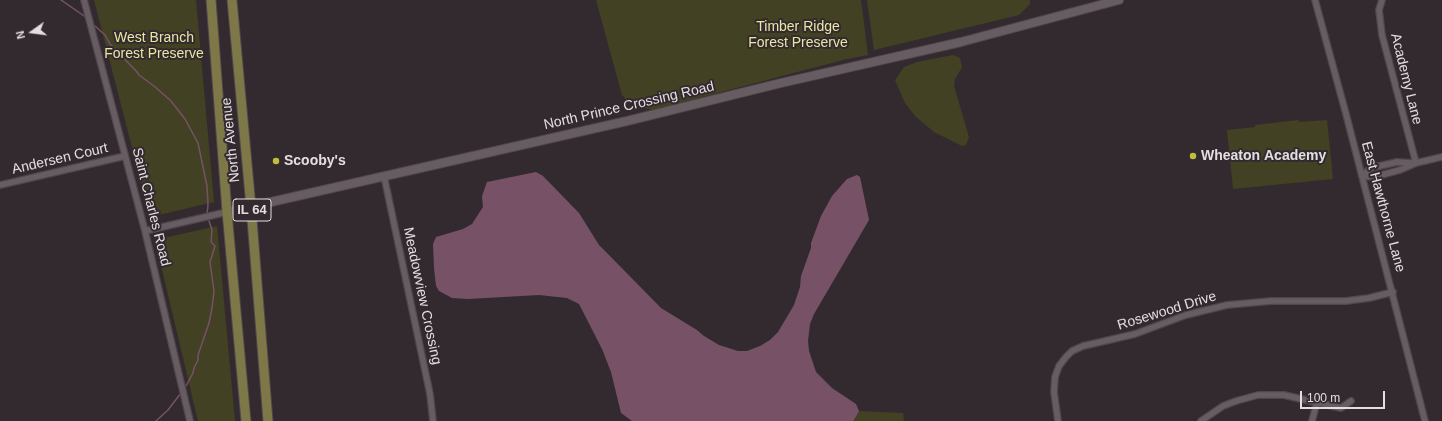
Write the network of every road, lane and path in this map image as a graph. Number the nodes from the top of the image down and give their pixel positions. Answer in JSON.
{"nodes":[{"id":1,"x":84,"y":0,"type":"edge"},
{"id":2,"x":211,"y":0,"type":"edge"},
{"id":3,"x":232,"y":0,"type":"edge"},
{"id":4,"x":1119,"y":0,"type":"edge"},
{"id":5,"x":1315,"y":0,"type":"edge"},
{"id":6,"x":1382,"y":0,"type":"edge"},
{"id":7,"x":126,"y":156,"type":"junction"},
{"id":8,"x":1442,"y":157,"type":"edge"},
{"id":9,"x":1416,"y":163,"type":"junction"},
{"id":10,"x":384,"y":176,"type":"junction"},
{"id":11,"x":1362,"y":176,"type":"junction"},
{"id":12,"x":0,"y":185,"type":"edge"},
{"id":13,"x":251,"y":207,"type":"junction"},
{"id":14,"x":227,"y":212,"type":"junction"},
{"id":15,"x":145,"y":231,"type":"junction"},
{"id":16,"x":1392,"y":292,"type":"junction"},
{"id":17,"x":1351,"y":401,"type":"dead end"},
{"id":18,"x":1317,"y":402,"type":"junction"},
{"id":19,"x":190,"y":421,"type":"edge"},
{"id":20,"x":246,"y":421,"type":"edge"},
{"id":21,"x":268,"y":421,"type":"edge"},
{"id":22,"x":434,"y":421,"type":"edge"},
{"id":23,"x":1058,"y":421,"type":"edge"},
{"id":24,"x":1201,"y":421,"type":"edge"},
{"id":25,"x":1312,"y":421,"type":"edge"},
{"id":26,"x":1425,"y":421,"type":"edge"}],
"edges":[{"from":1,"to":7,"type":"street","name":"Saint Charles Road"},
{"from":2,"to":14,"type":"main road","name":"North Avenue","number":"IL 64"},
{"from":3,"to":13,"type":"main road","name":"North Avenue","number":"IL 64"},
{"from":4,"to":10,"type":"street","name":"North Prince Crossing Road"},
{"from":5,"to":11,"type":"street","name":"East Hawthorne Lane"},
{"from":6,"to":9,"type":"street","name":"Academy Lane"},
{"from":7,"to":12,"type":"street","name":"Andersen Court"},
{"from":7,"to":15,"type":"street","name":"Saint Charles Road"},
{"from":8,"to":9,"type":"street"},
{"from":9,"to":11,"type":"street"},
{"from":9,"to":11,"type":"street"},
{"from":10,"to":13,"type":"street","name":"North Prince Crossing Road"},
{"from":10,"to":22,"type":"street","name":"Meadowview Crossing"},
{"from":11,"to":16,"type":"street","name":"East Hawthorne Lane"},
{"from":13,"to":14,"type":"street","name":"North Prince Crossing Road"},
{"from":13,"to":21,"type":"main road","name":"North Avenue","number":"IL 64"},
{"from":14,"to":15,"type":"street","name":"North Prince Crossing Road"},
{"from":14,"to":20,"type":"main road","name":"North Avenue","number":"IL 64"},
{"from":15,"to":19,"type":"street","name":"Saint Charles Road"},
{"from":16,"to":23,"type":"street","name":"Rosewood Drive"},
{"from":16,"to":26,"type":"street","name":"East Hawthorne Lane"},
{"from":17,"to":18,"type":"street"},
{"from":18,"to":24,"type":"street"},
{"from":18,"to":25,"type":"street"}]}
